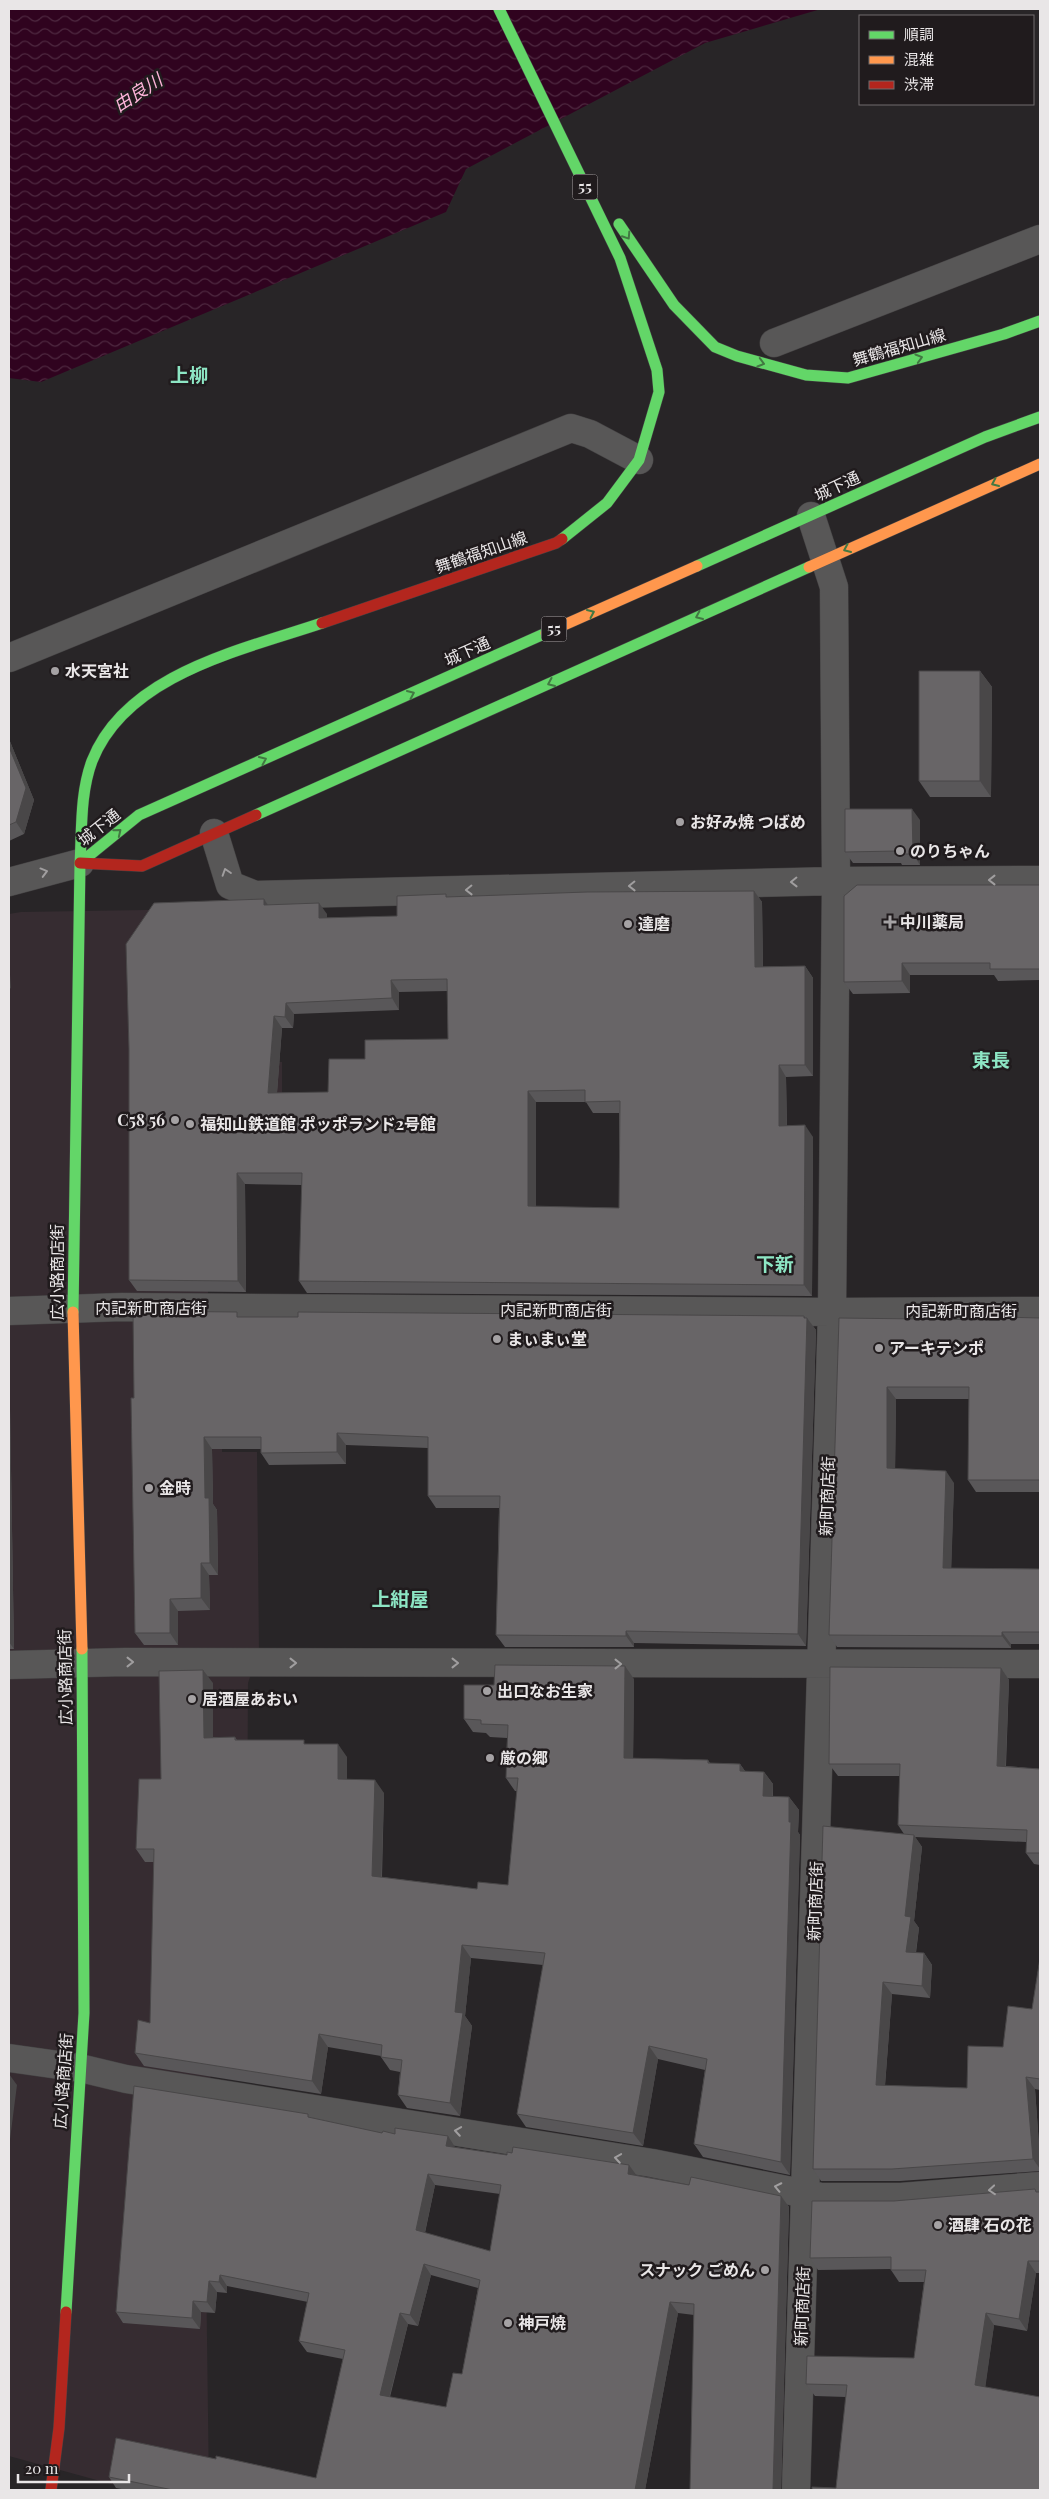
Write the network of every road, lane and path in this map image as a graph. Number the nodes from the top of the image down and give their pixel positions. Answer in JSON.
{"nodes":[{"id":1,"x":499,"y":9,"type":"edge"},
{"id":2,"x":553,"y":122,"type":"junction"},
{"id":3,"x":1040,"y":239,"type":"edge"},
{"id":4,"x":1040,"y":321,"type":"edge"},
{"id":5,"x":774,"y":342,"type":"dead end"},
{"id":6,"x":1040,"y":417,"type":"edge"},
{"id":7,"x":639,"y":460,"type":"junction"},
{"id":8,"x":1040,"y":464,"type":"edge"},
{"id":9,"x":811,"y":516,"type":"junction"},
{"id":10,"x":825,"y":559,"type":"junction"},
{"id":11,"x":9,"y":658,"type":"edge"},
{"id":12,"x":214,"y":833,"type":"junction"},
{"id":13,"x":80,"y":863,"type":"junction"},
{"id":14,"x":1040,"y":880,"type":"edge"},
{"id":15,"x":836,"y":881,"type":"junction"},
{"id":16,"x":9,"y":882,"type":"edge"},
{"id":17,"x":73,"y":1310,"type":"junction"},
{"id":18,"x":9,"y":1311,"type":"edge"},
{"id":19,"x":1040,"y":1311,"type":"edge"},
{"id":20,"x":832,"y":1312,"type":"junction"},
{"id":21,"x":82,"y":1664,"type":"junction"},
{"id":22,"x":822,"y":1664,"type":"junction"},
{"id":23,"x":1040,"y":1664,"type":"edge"},
{"id":24,"x":9,"y":1665,"type":"edge"},
{"id":25,"x":9,"y":2058,"type":"edge"},
{"id":26,"x":80,"y":2068,"type":"junction"},
{"id":27,"x":1040,"y":2186,"type":"edge"},
{"id":28,"x":805,"y":2193,"type":"junction"},
{"id":29,"x":52,"y":2490,"type":"edge"},
{"id":30,"x":796,"y":2490,"type":"edge"}],
"edges":[{"from":1,"to":2,"type":"main road","name":"舞鶴福知山線","number":"55"},
{"from":2,"to":4,"type":"main road","name":"舞鶴福知山線","number":"55","one_way":true},
{"from":2,"to":7,"type":"main road","name":"舞鶴福知山線","number":"55"},
{"from":3,"to":5,"type":"street"},
{"from":6,"to":9,"type":"main road","name":"城下通","number":"55"},
{"from":7,"to":11,"type":"street"},
{"from":7,"to":13,"type":"main road","name":"舞鶴福知山線","number":"55"},
{"from":8,"to":10,"type":"main road","name":"城下通","one_way":true},
{"from":9,"to":10,"type":"street","name":"新町商店街"},
{"from":13,"to":9,"type":"main road","name":"城下通","number":"55","one_way":true},
{"from":10,"to":12,"type":"main road","name":"城下通","one_way":true},
{"from":10,"to":15,"type":"street","name":"新町商店街"},
{"from":12,"to":13,"type":"main road","name":"城下通"},
{"from":15,"to":12,"type":"street","one_way":true},
{"from":16,"to":13,"type":"street","one_way":true},
{"from":13,"to":17,"type":"main road","name":"広小路商店街"},
{"from":14,"to":15,"type":"street","one_way":true},
{"from":15,"to":20,"type":"street","name":"新町商店街"},
{"from":17,"to":18,"type":"street","name":"内記新町商店街"},
{"from":17,"to":20,"type":"street","name":"内記新町商店街"},
{"from":17,"to":21,"type":"main road","name":"広小路商店街"},
{"from":19,"to":20,"type":"street","name":"内記新町商店街"},
{"from":20,"to":22,"type":"street","name":"新町商店街"},
{"from":21,"to":22,"type":"street","one_way":true},
{"from":21,"to":24,"type":"street"},
{"from":21,"to":26,"type":"main road","name":"広小路商店街"},
{"from":22,"to":23,"type":"street"},
{"from":22,"to":28,"type":"street","name":"新町商店街"},
{"from":25,"to":26,"type":"street"},
{"from":28,"to":26,"type":"street","one_way":true},
{"from":26,"to":29,"type":"main road","name":"広小路商店街"},
{"from":27,"to":28,"type":"street","one_way":true},
{"from":28,"to":30,"type":"street","name":"新町商店街"}]}
